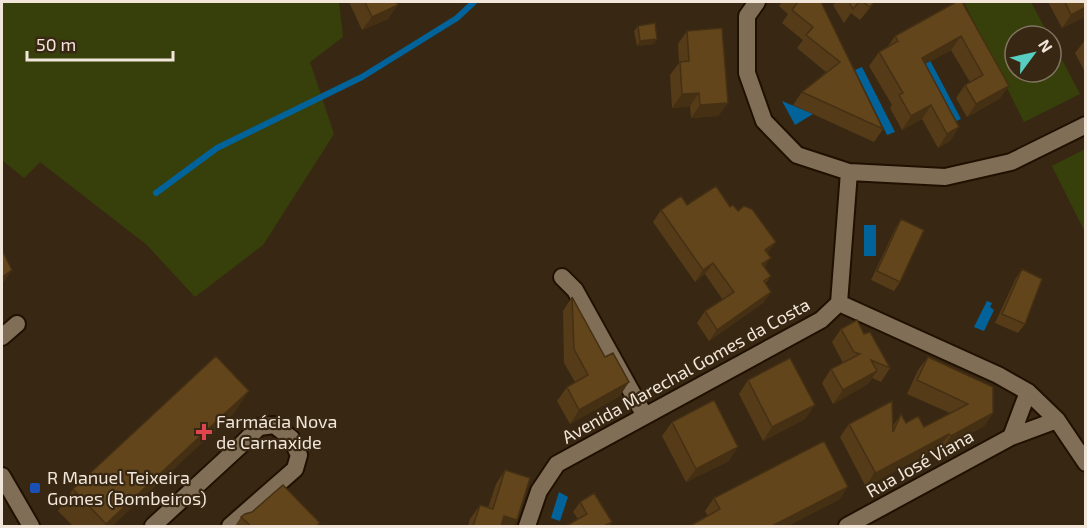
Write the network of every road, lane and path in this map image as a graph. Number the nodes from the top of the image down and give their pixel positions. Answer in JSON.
{"nodes":[{"id":1,"x":757,"y":2,"type":"edge"},
{"id":2,"x":1086,"y":125,"type":"edge"},
{"id":3,"x":849,"y":172,"type":"junction"},
{"id":4,"x":562,"y":277,"type":"dead end"},
{"id":5,"x":839,"y":303,"type":"junction"},
{"id":6,"x":18,"y":324,"type":"dead end"},
{"id":7,"x":2,"y":337,"type":"edge"},
{"id":8,"x":1028,"y":392,"type":"junction"},
{"id":9,"x":645,"y":416,"type":"junction"},
{"id":10,"x":1057,"y":420,"type":"junction"},
{"id":11,"x":1011,"y":437,"type":"junction"},
{"id":12,"x":1086,"y":463,"type":"edge"},
{"id":13,"x":2,"y":476,"type":"edge"},
{"id":14,"x":31,"y":526,"type":"edge"},
{"id":15,"x":153,"y":526,"type":"edge"},
{"id":16,"x":230,"y":526,"type":"edge"},
{"id":17,"x":527,"y":526,"type":"edge"},
{"id":18,"x":847,"y":526,"type":"edge"}],
"edges":[{"from":1,"to":3,"type":"street"},
{"from":2,"to":3,"type":"street"},
{"from":3,"to":5,"type":"street","name":"Avenida Marechal Gomes da Costa"},
{"from":4,"to":9,"type":"street"},
{"from":5,"to":8,"type":"street"},
{"from":5,"to":9,"type":"street","name":"Avenida Marechal Gomes da Costa"},
{"from":6,"to":7,"type":"street"},
{"from":8,"to":10,"type":"street"},
{"from":8,"to":11,"type":"street"},
{"from":9,"to":17,"type":"street","name":"Avenida Marechal Gomes da Costa"},
{"from":10,"to":11,"type":"street","name":"Rua José Viana"},
{"from":10,"to":12,"type":"street"},
{"from":11,"to":18,"type":"street","name":"Rua José Viana"},
{"from":13,"to":14,"type":"street"},
{"from":15,"to":16,"type":"street"}]}
